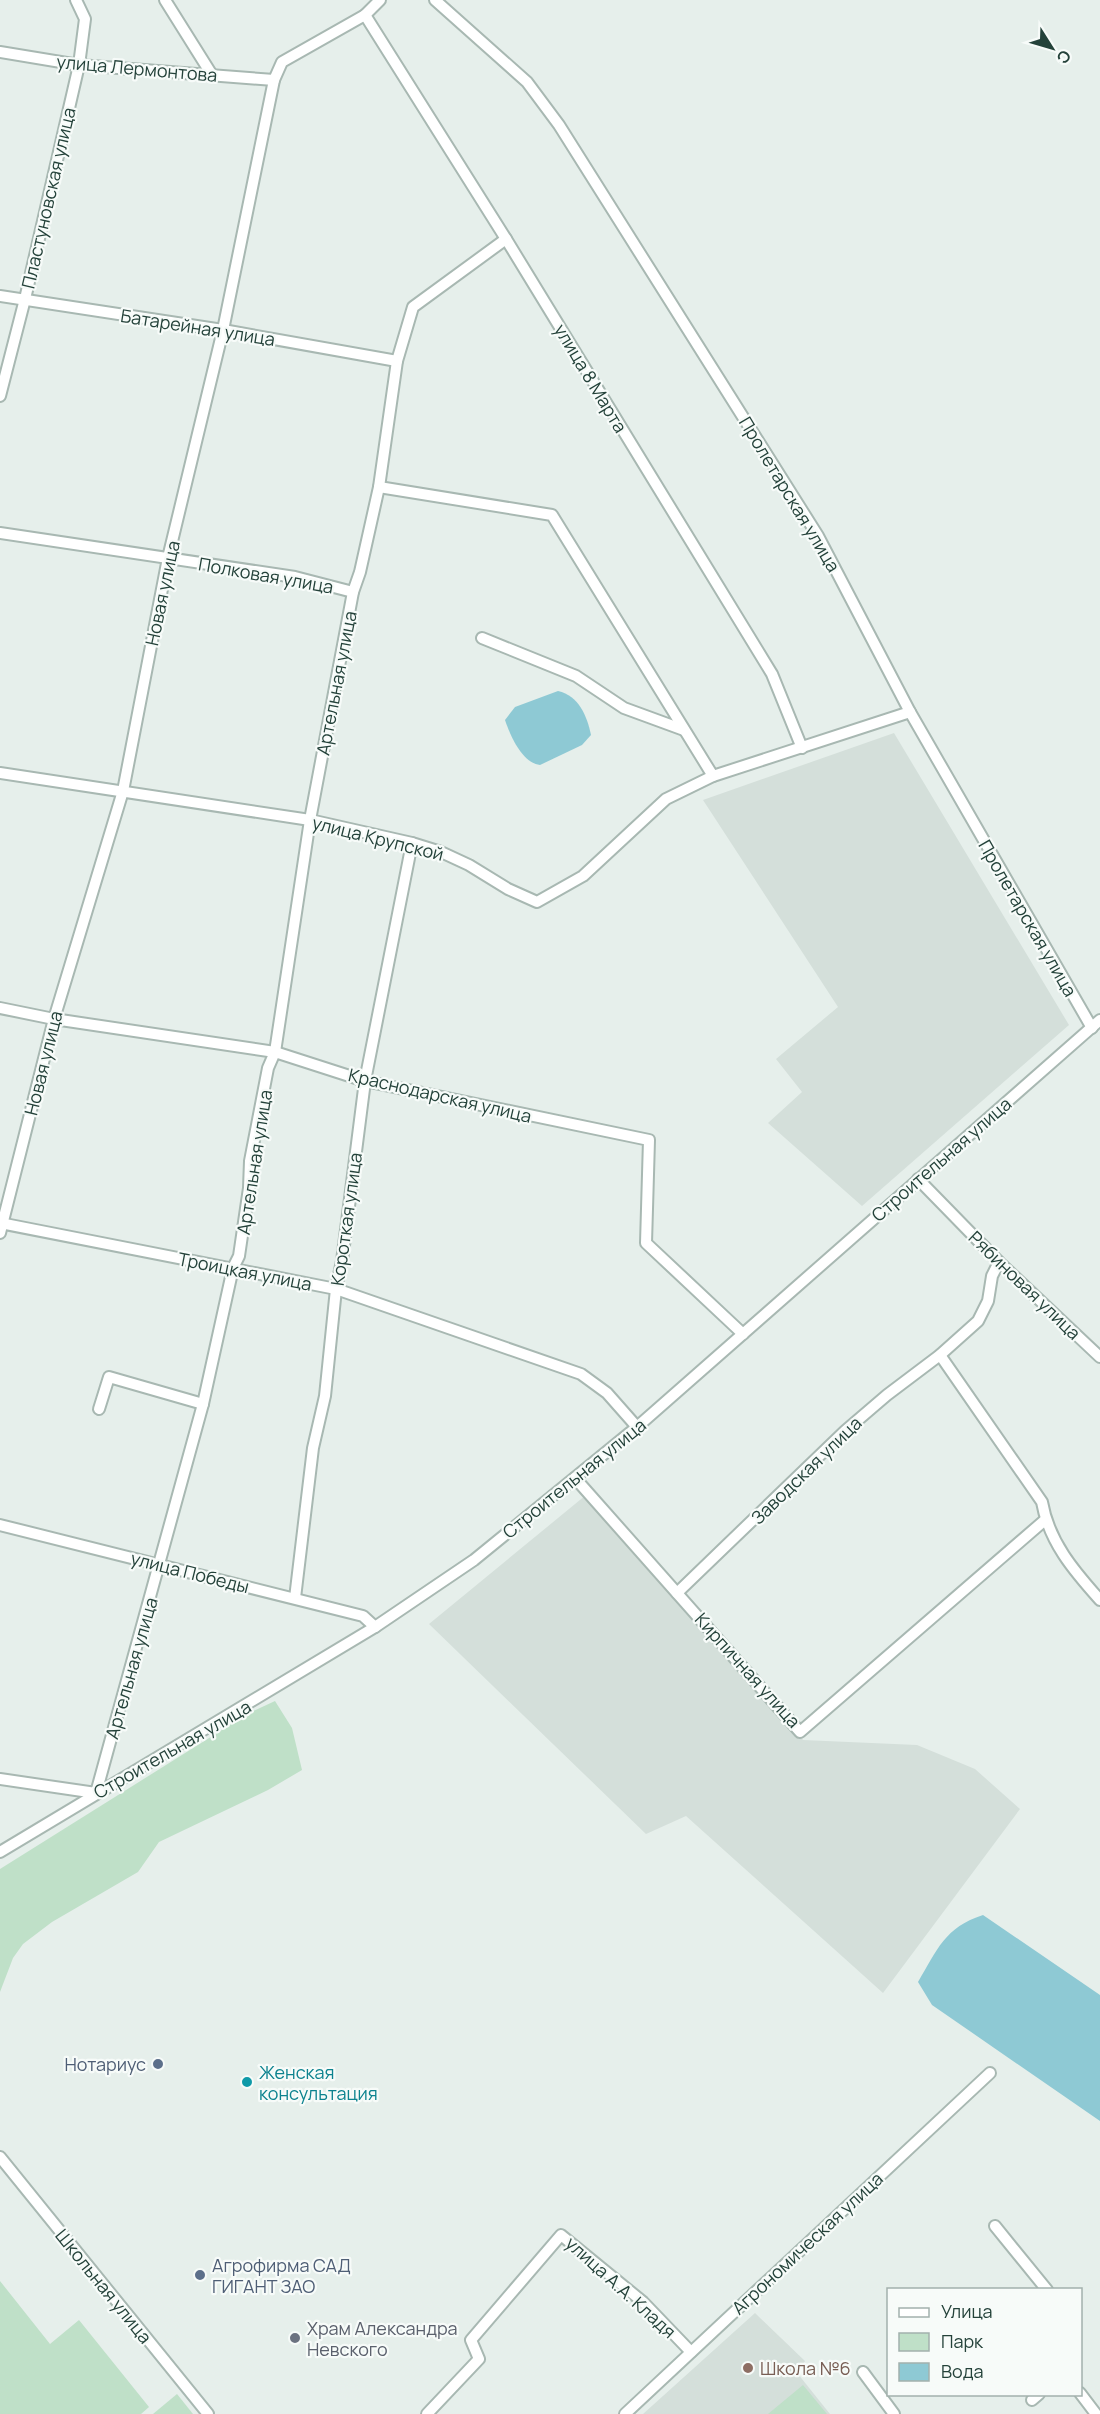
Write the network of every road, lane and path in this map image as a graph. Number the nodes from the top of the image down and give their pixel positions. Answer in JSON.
{"nodes":[{"id":1,"x":76,"y":0,"type":"edge"},
{"id":2,"x":165,"y":0,"type":"edge"},
{"id":3,"x":380,"y":0,"type":"edge"},
{"id":4,"x":435,"y":0,"type":"edge"},
{"id":5,"x":365,"y":15,"type":"junction"},
{"id":6,"x":0,"y":52,"type":"edge"},
{"id":7,"x":79,"y":65,"type":"junction"},
{"id":8,"x":213,"y":75,"type":"junction"},
{"id":9,"x":274,"y":81,"type":"junction"},
{"id":10,"x":506,"y":239,"type":"junction"},
{"id":11,"x":0,"y":296,"type":"edge"},
{"id":12,"x":25,"y":299,"type":"junction"},
{"id":13,"x":223,"y":330,"type":"junction"},
{"id":14,"x":397,"y":361,"type":"junction"},
{"id":15,"x":0,"y":396,"type":"edge"},
{"id":16,"x":379,"y":487,"type":"junction"},
{"id":17,"x":0,"y":533,"type":"edge"},
{"id":18,"x":168,"y":558,"type":"junction"},
{"id":19,"x":353,"y":592,"type":"junction"},
{"id":20,"x":482,"y":638,"type":"dead end"},
{"id":21,"x":910,"y":712,"type":"junction"},
{"id":22,"x":684,"y":730,"type":"junction"},
{"id":23,"x":802,"y":748,"type":"junction"},
{"id":24,"x":0,"y":772,"type":"edge"},
{"id":25,"x":713,"y":776,"type":"junction"},
{"id":26,"x":123,"y":791,"type":"junction"},
{"id":27,"x":310,"y":820,"type":"junction"},
{"id":28,"x":412,"y":843,"type":"junction"},
{"id":29,"x":0,"y":1008,"type":"edge"},
{"id":30,"x":54,"y":1019,"type":"junction"},
{"id":31,"x":1096,"y":1024,"type":"edge"},
{"id":32,"x":275,"y":1052,"type":"junction"},
{"id":33,"x":365,"y":1081,"type":"junction"},
{"id":34,"x":918,"y":1179,"type":"junction"},
{"id":35,"x":1,"y":1227,"type":"edge"},
{"id":36,"x":999,"y":1262,"type":"junction"},
{"id":37,"x":233,"y":1268,"type":"junction"},
{"id":38,"x":336,"y":1289,"type":"junction"},
{"id":39,"x":743,"y":1334,"type":"junction"},
{"id":40,"x":940,"y":1355,"type":"junction"},
{"id":41,"x":1100,"y":1357,"type":"edge"},
{"id":42,"x":204,"y":1404,"type":"junction"},
{"id":43,"x":99,"y":1409,"type":"dead end"},
{"id":44,"x":637,"y":1427,"type":"junction"},
{"id":45,"x":575,"y":1478,"type":"junction"},
{"id":46,"x":1045,"y":1520,"type":"junction"},
{"id":47,"x":0,"y":1525,"type":"edge"},
{"id":48,"x":159,"y":1565,"type":"junction"},
{"id":49,"x":677,"y":1593,"type":"junction"},
{"id":50,"x":295,"y":1598,"type":"junction"},
{"id":51,"x":1100,"y":1600,"type":"edge"},
{"id":52,"x":375,"y":1627,"type":"junction"},
{"id":53,"x":0,"y":1779,"type":"edge"},
{"id":54,"x":96,"y":1793,"type":"junction"},
{"id":55,"x":0,"y":1852,"type":"edge"},
{"id":56,"x":990,"y":2073,"type":"dead end"},
{"id":57,"x":0,"y":2157,"type":"edge"},
{"id":58,"x":995,"y":2226,"type":"dead end"},
{"id":59,"x":1046,"y":2288,"type":"edge"},
{"id":60,"x":691,"y":2352,"type":"junction"},
{"id":61,"x":863,"y":2372,"type":"dead end"},
{"id":62,"x":1082,"y":2396,"type":"edge"},
{"id":63,"x":208,"y":2414,"type":"edge"},
{"id":64,"x":427,"y":2414,"type":"edge"},
{"id":65,"x":625,"y":2414,"type":"edge"},
{"id":66,"x":894,"y":2414,"type":"edge"},
{"id":67,"x":1096,"y":2414,"type":"edge"}],
"edges":[{"from":1,"to":7,"type":"street","name":"Пластуновская улица"},
{"from":2,"to":8,"type":"street"},
{"from":3,"to":5,"type":"street","name":"Новая улица"},
{"from":4,"to":21,"type":"street","name":"Пролетарская улица"},
{"from":5,"to":9,"type":"street","name":"Новая улица"},
{"from":5,"to":10,"type":"street","name":"улица 8 Марта"},
{"from":6,"to":7,"type":"street","name":"улица Лермонтова"},
{"from":7,"to":8,"type":"street","name":"улица Лермонтова"},
{"from":7,"to":12,"type":"street","name":"Пластуновская улица"},
{"from":8,"to":9,"type":"street","name":"улица Лермонтова"},
{"from":9,"to":13,"type":"street","name":"Новая улица"},
{"from":10,"to":14,"type":"street","name":"Артельная улица"},
{"from":10,"to":23,"type":"street","name":"улица 8 Марта"},
{"from":11,"to":12,"type":"street","name":"Батарейная улица"},
{"from":12,"to":13,"type":"street","name":"Батарейная улица"},
{"from":12,"to":15,"type":"street","name":"Пластуновская улица"},
{"from":13,"to":14,"type":"street","name":"Батарейная улица"},
{"from":13,"to":18,"type":"street","name":"Новая улица"},
{"from":14,"to":16,"type":"street","name":"Артельная улица"},
{"from":16,"to":19,"type":"street","name":"Артельная улица"},
{"from":16,"to":22,"type":"street"},
{"from":17,"to":18,"type":"street","name":"Полковая улица"},
{"from":18,"to":19,"type":"street","name":"Полковая улица"},
{"from":18,"to":26,"type":"street","name":"Новая улица"},
{"from":19,"to":27,"type":"street","name":"Артельная улица"},
{"from":20,"to":22,"type":"street"},
{"from":21,"to":23,"type":"street","name":"улица Крупской"},
{"from":21,"to":31,"type":"street","name":"Пролетарская улица"},
{"from":22,"to":25,"type":"street"},
{"from":23,"to":25,"type":"street","name":"улица Крупской"},
{"from":24,"to":26,"type":"street","name":"улица Крупской"},
{"from":25,"to":28,"type":"street","name":"улица Крупской"},
{"from":26,"to":27,"type":"street","name":"улица Крупской"},
{"from":26,"to":30,"type":"street","name":"Новая улица"},
{"from":27,"to":28,"type":"street","name":"улица Крупской"},
{"from":27,"to":32,"type":"street","name":"Артельная улица"},
{"from":28,"to":33,"type":"street","name":"Короткая улица"},
{"from":29,"to":30,"type":"street","name":"Краснодарская улица"},
{"from":30,"to":32,"type":"street","name":"Краснодарская улица"},
{"from":30,"to":35,"type":"street","name":"Новая улица"},
{"from":31,"to":34,"type":"street","name":"Строительная улица"},
{"from":32,"to":33,"type":"street","name":"Краснодарская улица"},
{"from":32,"to":37,"type":"street","name":"Артельная улица"},
{"from":33,"to":38,"type":"street","name":"Короткая улица"},
{"from":33,"to":39,"type":"street","name":"Краснодарская улица"},
{"from":34,"to":36,"type":"street","name":"Рябиновая улица"},
{"from":34,"to":39,"type":"street","name":"Строительная улица"},
{"from":35,"to":37,"type":"street","name":"Троицкая улица"},
{"from":36,"to":40,"type":"street","name":"Заводская улица"},
{"from":36,"to":41,"type":"street","name":"Рябиновая улица"},
{"from":37,"to":38,"type":"street","name":"Троицкая улица"},
{"from":37,"to":42,"type":"street","name":"Артельная улица"},
{"from":38,"to":44,"type":"street","name":"Троицкая улица"},
{"from":38,"to":50,"type":"street","name":"Короткая улица"},
{"from":39,"to":44,"type":"street","name":"Строительная улица"},
{"from":40,"to":46,"type":"street"},
{"from":40,"to":49,"type":"street","name":"Заводская улица"},
{"from":42,"to":43,"type":"street"},
{"from":42,"to":48,"type":"street","name":"Артельная улица"},
{"from":44,"to":45,"type":"street","name":"Строительная улица"},
{"from":45,"to":49,"type":"street","name":"Кирпичная улица"},
{"from":45,"to":52,"type":"street","name":"Строительная улица"},
{"from":46,"to":49,"type":"street","name":"Кирпичная улица"},
{"from":46,"to":51,"type":"street"},
{"from":47,"to":48,"type":"street","name":"улица Победы"},
{"from":48,"to":50,"type":"street","name":"улица Победы"},
{"from":48,"to":54,"type":"street","name":"Артельная улица"},
{"from":50,"to":52,"type":"street","name":"улица Победы"},
{"from":52,"to":54,"type":"street","name":"Строительная улица"},
{"from":53,"to":54,"type":"street"},
{"from":54,"to":55,"type":"street","name":"Строительная улица"},
{"from":56,"to":60,"type":"street","name":"Агрономическая улица"},
{"from":57,"to":63,"type":"street","name":"Школьная улица"},
{"from":58,"to":59,"type":"street"},
{"from":60,"to":64,"type":"street","name":"улица А.А. Кладя"},
{"from":60,"to":65,"type":"street","name":"Агрономическая улица"},
{"from":61,"to":66,"type":"street"},
{"from":62,"to":67,"type":"street"}]}
